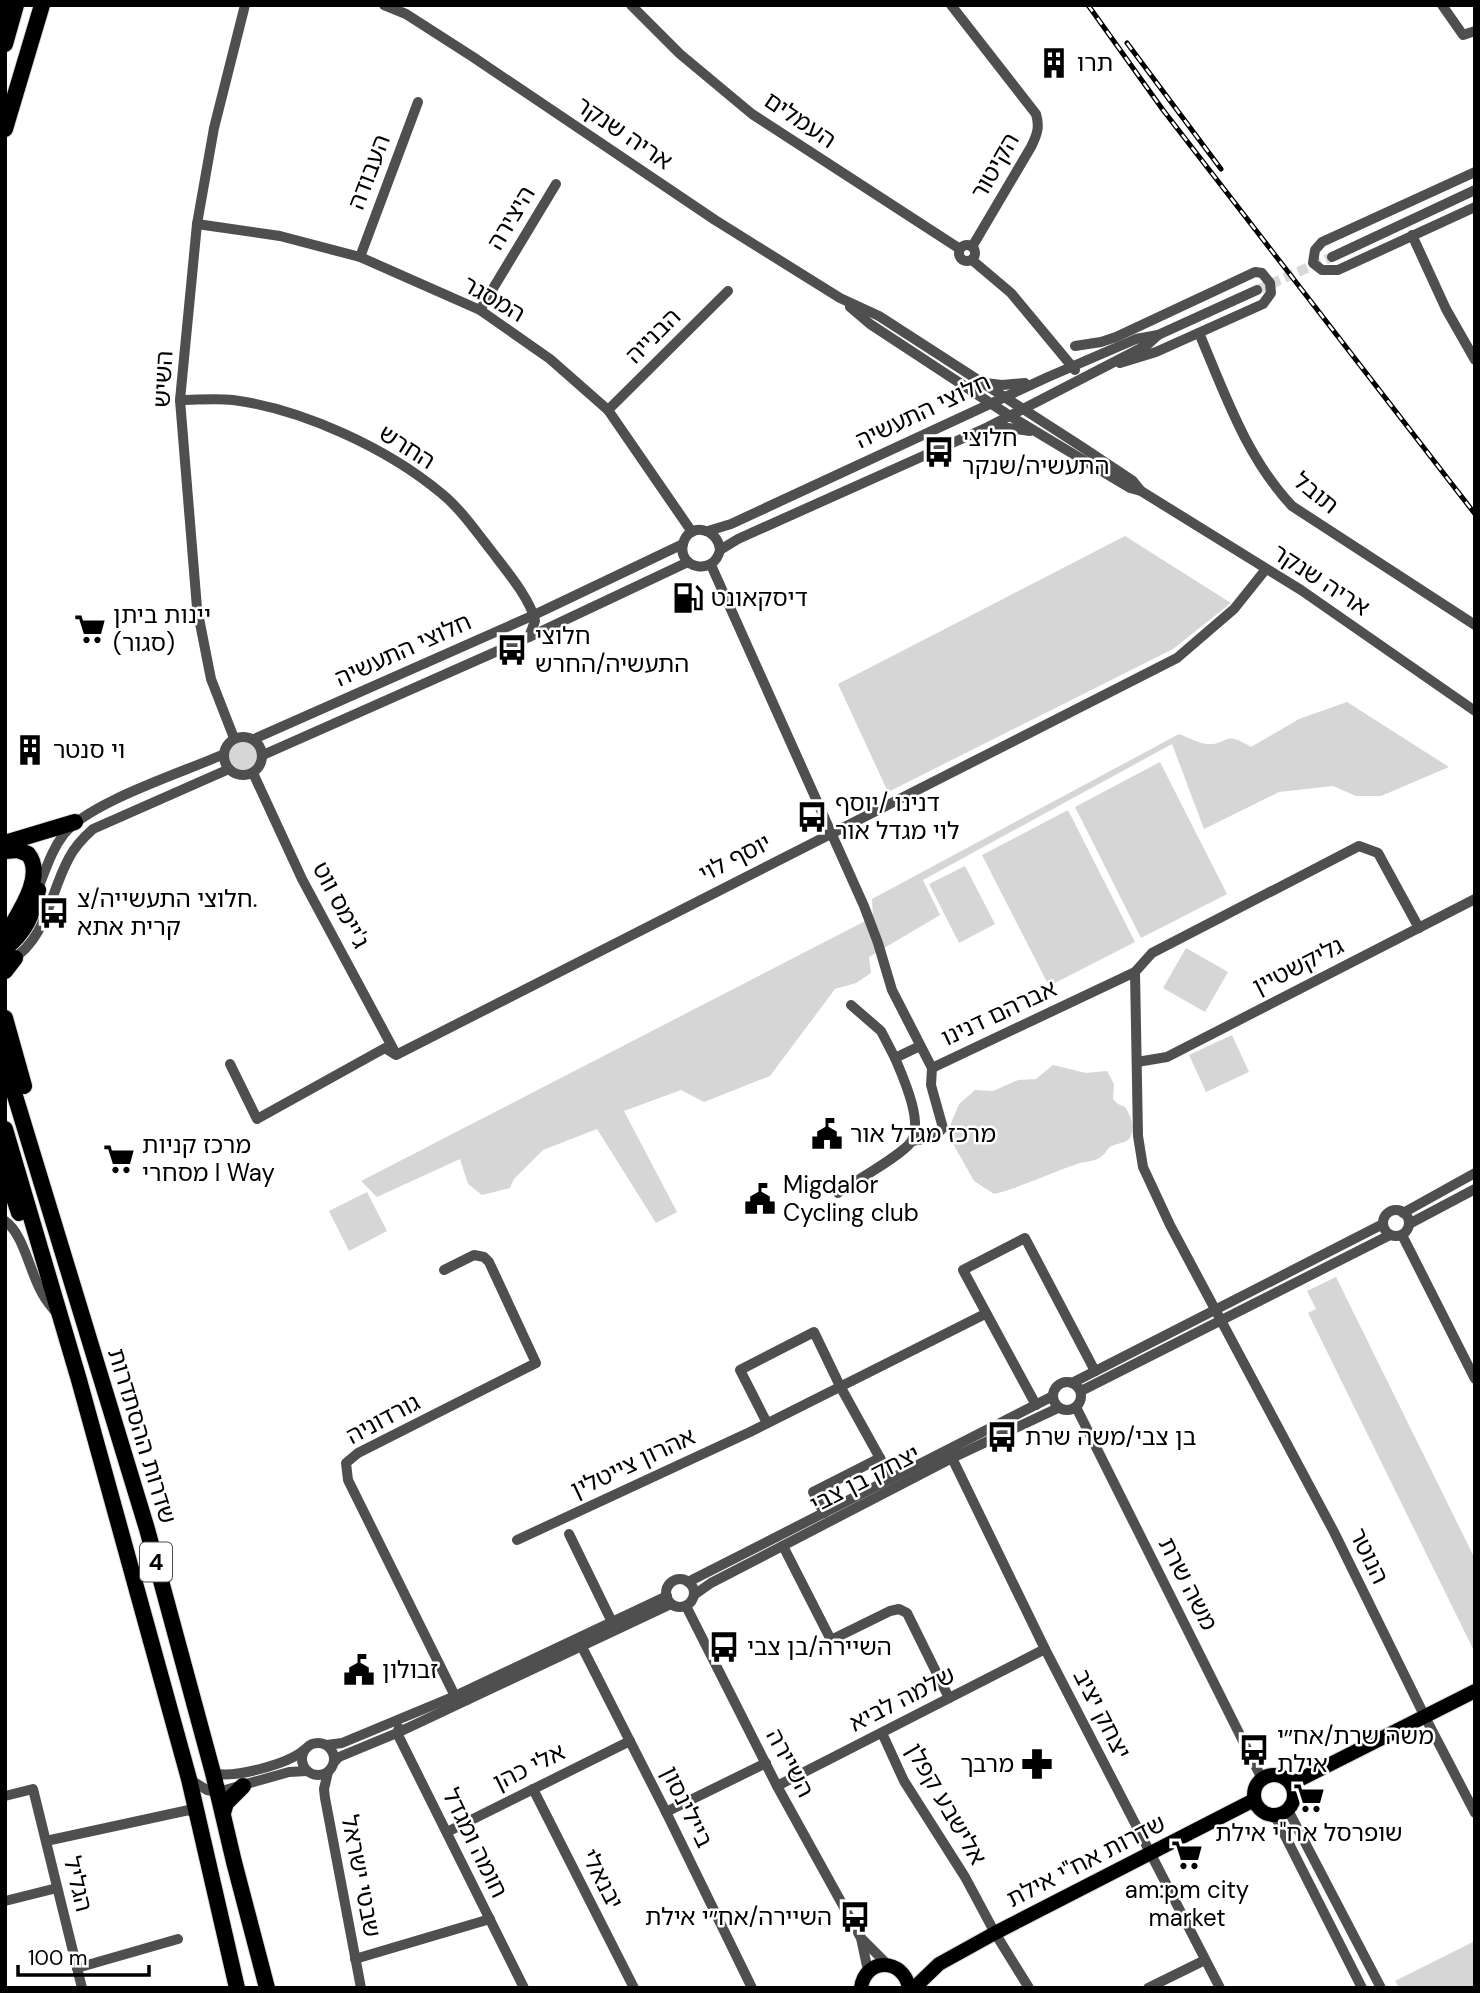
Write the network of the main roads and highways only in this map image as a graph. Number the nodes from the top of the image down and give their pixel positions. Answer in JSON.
{"nodes":[{"id":1,"x":16,"y":5,"type":"edge"},
{"id":2,"x":42,"y":5,"type":"edge"},
{"id":3,"x":53,"y":5,"type":"edge"},
{"id":4,"x":32,"y":40,"type":"junction"},
{"id":5,"x":5,"y":44,"type":"edge"},
{"id":6,"x":5,"y":129,"type":"edge"},
{"id":7,"x":75,"y":822,"type":"road end"},
{"id":8,"x":5,"y":843,"type":"edge"},
{"id":9,"x":5,"y":851,"type":"edge"},
{"id":10,"x":38,"y":890,"type":"road end"},
{"id":11,"x":7,"y":932,"type":"edge"},
{"id":12,"x":8,"y":960,"type":"edge"},
{"id":13,"x":5,"y":1018,"type":"edge"},
{"id":14,"x":5,"y":1063,"type":"edge"},
{"id":15,"x":5,"y":1129,"type":"edge"},
{"id":16,"x":5,"y":1172,"type":"edge"},
{"id":17,"x":68,"y":1265,"type":"junction"},
{"id":18,"x":79,"y":1380,"type":"junction"},
{"id":19,"x":1475,"y":1691,"type":"edge"},
{"id":20,"x":1291,"y":1784,"type":"junction"},
{"id":21,"x":243,"y":1786,"type":"road end"},
{"id":22,"x":1254,"y":1800,"type":"junction"},
{"id":23,"x":223,"y":1813,"type":"junction"},
{"id":24,"x":939,"y":1964,"type":"junction"},
{"id":25,"x":903,"y":1972,"type":"junction"},
{"id":26,"x":237,"y":1988,"type":"edge"},
{"id":27,"x":267,"y":1988,"type":"edge"},
{"id":28,"x":861,"y":1988,"type":"edge"},
{"id":29,"x":912,"y":1988,"type":"edge"}],
"edges":[{"from":1,"to":5,"type":"highway"},
{"from":2,"to":4,"type":"highway"},
{"from":3,"to":4,"type":"highway"},
{"from":4,"to":6,"type":"highway"},
{"from":7,"to":8,"type":"highway"},
{"from":9,"to":11,"type":"highway"},
{"from":10,"to":12,"type":"highway"},
{"from":13,"to":17,"type":"highway"},
{"from":14,"to":17,"type":"highway","name":"שדרות ההסתדרות","number":"4"},
{"from":15,"to":18,"type":"highway","name":"שדרות ההסתדרות","number":"4"},
{"from":16,"to":18,"type":"highway"},
{"from":17,"to":23,"type":"highway","name":"שדרות ההסתדרות","number":"4"},
{"from":18,"to":26,"type":"highway","name":"שדרות ההסתדרות","number":"4"},
{"from":19,"to":20,"type":"main road"},
{"from":20,"to":22,"type":"main road"},
{"from":20,"to":22,"type":"main road"},
{"from":21,"to":23,"type":"highway"},
{"from":22,"to":24,"type":"main road","name":"שדרות אח\"י אילת"},
{"from":23,"to":27,"type":"highway","name":"שדרות ההסתדרות","number":"4"},
{"from":24,"to":25,"type":"main road","name":"שדרות אח\"י אילת"},
{"from":24,"to":29,"type":"main road","name":"שדרות אח\"י אילת"},
{"from":25,"to":28,"type":"main road"},
{"from":25,"to":29,"type":"main road"}]}
